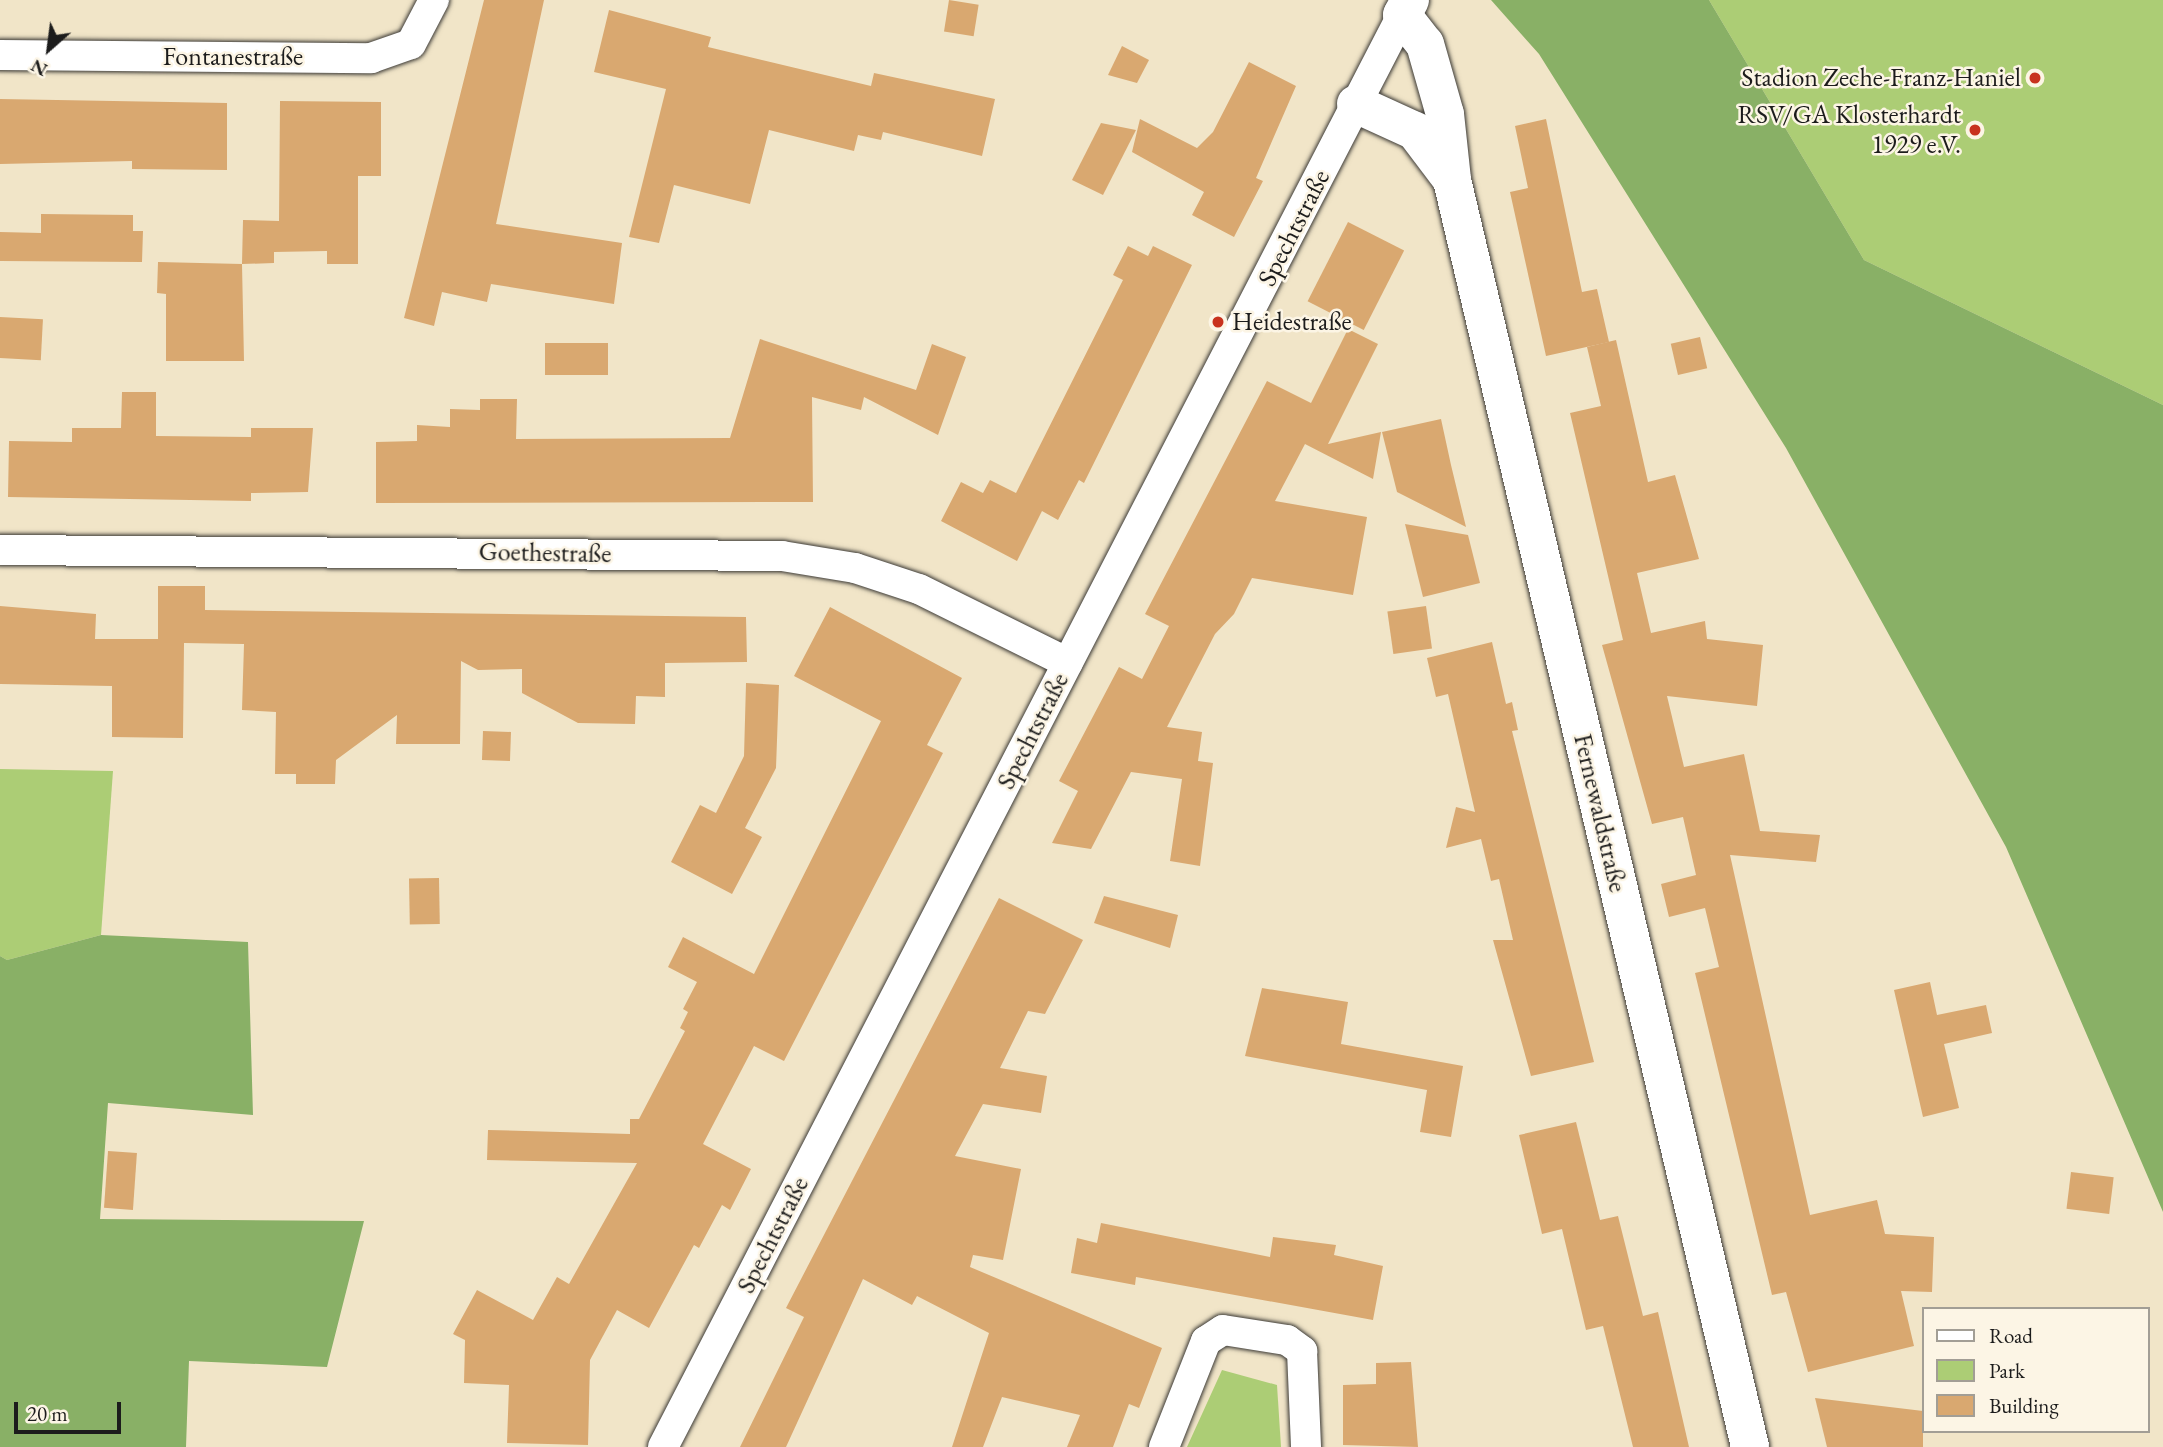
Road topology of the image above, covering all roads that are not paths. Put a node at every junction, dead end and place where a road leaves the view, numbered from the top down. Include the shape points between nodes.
1 (434, 0) edge
2 (1406, 8) edge
3 (0, 55) edge
4 (1356, 104) junction
5 (1452, 180) junction
6 (0, 550) edge
7 (1068, 663) junction
8 (663, 1447) edge
9 (1164, 1447) edge
10 (1306, 1447) edge
11 (1750, 1447) edge

1 - 3 street, Fontanestraße via 411,44 371,58
2 - 4 street, Spechtstraße
2 - 5 street, Fernewaldstraße via 1435,75 1453,151
4 - 5 street, Fernewaldstraße via 1415,131
4 - 7 street, Spechtstraße
5 - 11 street, Fernewaldstraße
6 - 7 street, Goethestraße via 782,556 855,568 919,589
7 - 8 street, Spechtstraße
9 - 10 street via 1206,1341 1223,1330 1287,1340 1302,1351

